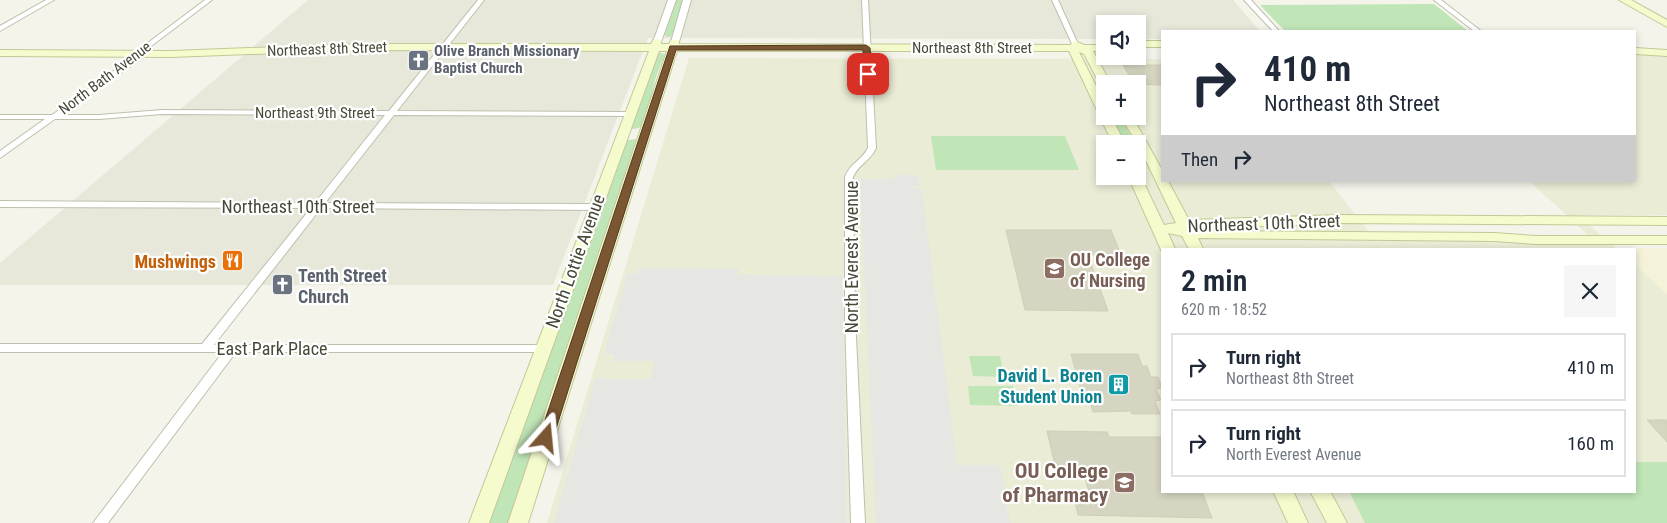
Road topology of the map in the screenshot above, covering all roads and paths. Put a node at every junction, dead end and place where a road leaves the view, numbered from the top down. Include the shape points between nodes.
1 (51, 0) edge
2 (209, 0) edge
3 (481, 0) edge
4 (672, 0) edge
5 (686, 0) edge
6 (865, 0) edge
7 (1054, 0) edge
8 (1247, 0) edge
9 (1437, 0) edge
10 (1624, 0) edge
11 (1638, 0) edge
12 (1667, 16) edge
13 (1667, 24) edge
14 (0, 29) edge
15 (1275, 30) edge
16 (1477, 30) edge
17 (1146, 44) edge
18 (1161, 44) edge
19 (444, 45) junction
20 (656, 45) junction
21 (674, 45) junction
22 (866, 45) junction
23 (1096, 45) edge
24 (1636, 45) edge
25 (1667, 45) edge
26 (1077, 46) junction
27 (1096, 47) edge
28 (0, 48) edge
29 (1146, 48) edge
30 (1161, 48) edge
31 (142, 52) junction
32 (1636, 52) edge
33 (0, 53) edge
34 (1667, 53) edge
35 (1101, 75) edge
36 (1096, 97) edge
37 (391, 114) junction
38 (630, 114) junction
39 (54, 116) junction
40 (0, 117) edge
41 (1132, 125) edge
42 (0, 155) edge
43 (1161, 181) edge
44 (1162, 182) edge
45 (1138, 185) edge
46 (0, 204) edge
47 (318, 206) junction
48 (595, 207) junction
49 (1667, 221) edge
50 (1185, 229) junction
51 (1159, 230) junction
52 (1667, 240) edge
53 (1168, 248) edge
54 (1195, 248) edge
55 (0, 348) edge
56 (205, 348) junction
57 (232, 349) junction
58 (543, 349) junction
59 (1284, 493) edge
60 (1321, 493) edge
61 (100, 523) edge
62 (479, 523) edge
63 (518, 523) edge
64 (858, 523) edge
65 (1298, 523) edge
66 (1336, 523) edge

1 - 14 street
2 - 31 street, North Bath Avenue
3 - 19 street
4 - 20 street, North Lottie Avenue
5 - 21 street, North Lottie Avenue
6 - 22 street, North Everest Avenue
7 - 26 street
8 - 15 street
9 - 16 street
10 - 13 main road
11 - 12 main road
17 - 18 main road
19 - 20 main road, Northeast 8th Street
19 - 31 main road, Northeast 8th Street
19 - 37 street
20 - 21 main road, Northeast 8th Street
20 - 38 main road, North Lottie Avenue
21 - 22 main road, Northeast 8th Street
21 - 63 main road, North Lottie Avenue
22 - 26 main road, Northeast 8th Street
22 - 64 street, North Everest Avenue via 872,148 868,156 852,169 849,177 850,317
23 - 26 main road, Northeast 8th Street
24 - 25 main road
26 - 27 main road, Northeast 8th Street
26 - 35 main road via 1088,52
26 - 36 main road via 1074,52
28 - 31 main road, Northeast 8th Street
29 - 30 main road
31 - 33 main road, Northeast 8th Street
31 - 39 street, North Bath Avenue
32 - 34 main road
37 - 38 street, Northeast 9th Street
37 - 39 street, Northeast 9th Street via 162,112 99,118
37 - 47 street
38 - 48 main road, North Lottie Avenue
39 - 40 street, Northeast 9th Street
39 - 42 street, North Bath Avenue
41 - 43 main road
44 - 50 main road
45 - 51 main road
46 - 47 street, Northeast 10th Street
47 - 48 street, Northeast 10th Street
47 - 56 street
48 - 58 main road, North Lottie Avenue
49 - 50 main road, Northeast 10th Street via 1341,219 1198,223
50 - 51 main road, Northeast 10th Street
50 - 52 main road, Northeast 10th Street via 1214,235
50 - 54 main road
51 - 53 main road
55 - 56 street, East Park Place
56 - 57 street, East Park Place
57 - 58 street, East Park Place
57 - 61 street
58 - 62 main road, North Lottie Avenue
59 - 65 main road
60 - 66 main road

